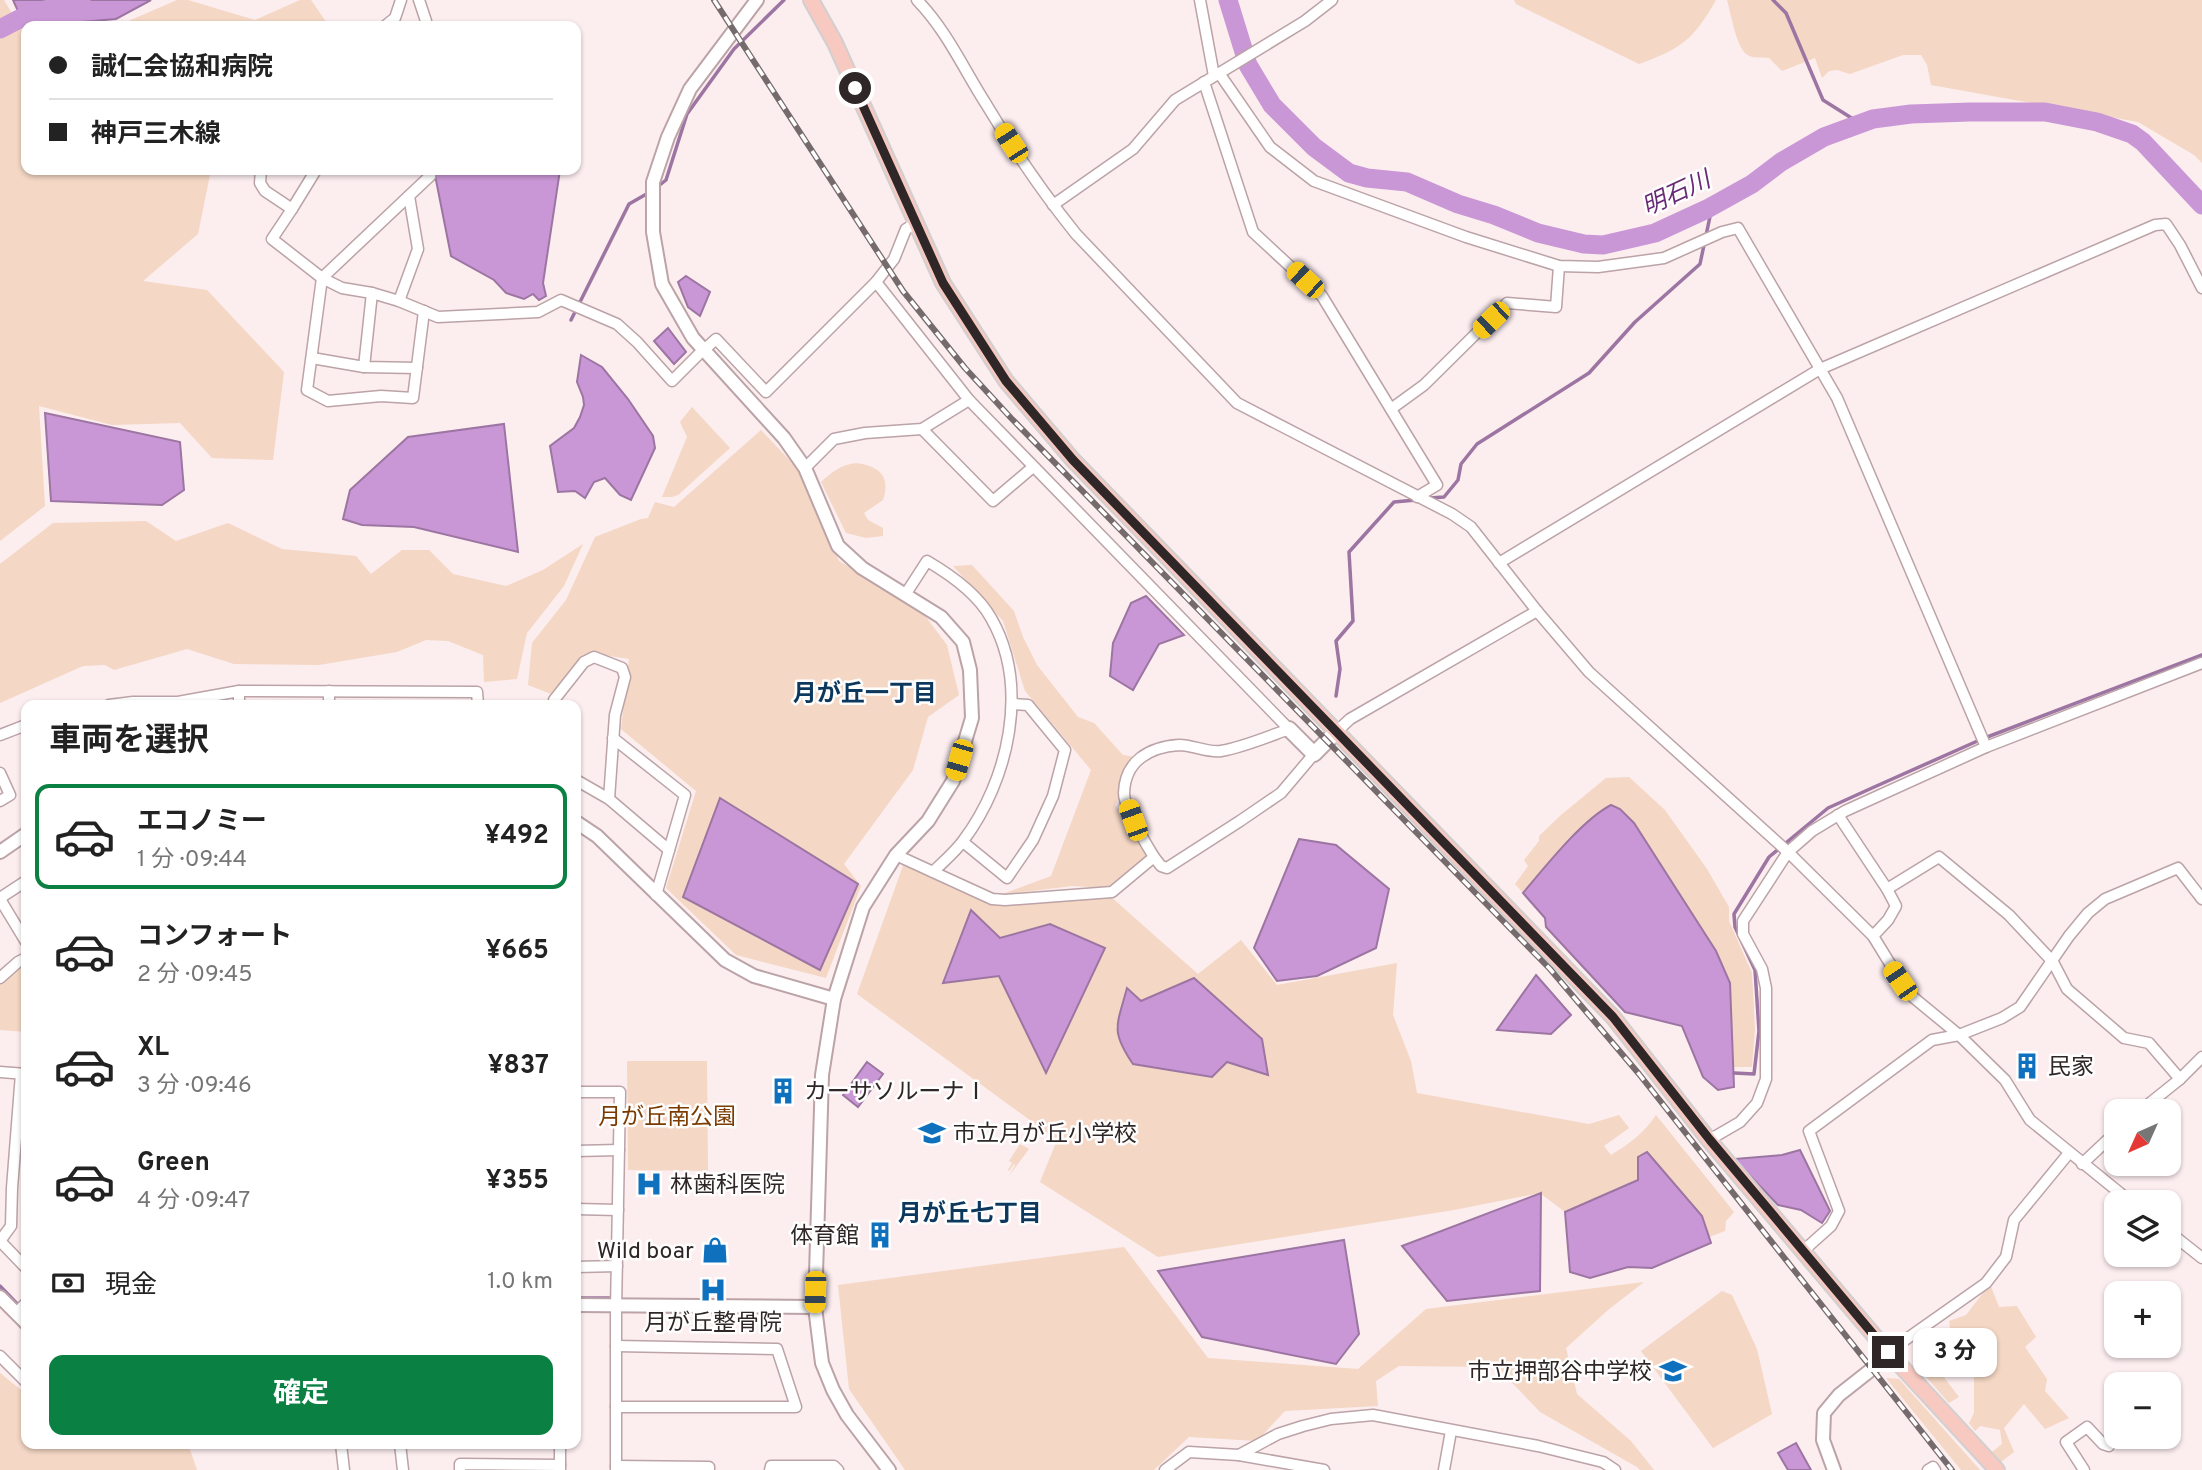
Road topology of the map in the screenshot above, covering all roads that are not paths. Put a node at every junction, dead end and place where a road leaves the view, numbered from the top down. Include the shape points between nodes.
1 (401, 0) edge
2 (419, 0) edge
3 (757, 0) edge
4 (811, 0) edge
5 (918, 0) edge
6 (1200, 0) edge
7 (1332, 0) edge
8 (392, 21) edge
9 (426, 21) edge
10 (1217, 74) junction
11 (1204, 82) junction
12 (261, 175) edge
13 (313, 175) edge
14 (429, 175) edge
15 (409, 196) junction
16 (1053, 205) junction
17 (292, 209) junction
18 (916, 223) junction
19 (1559, 265) junction
20 (322, 278) junction
21 (877, 282) junction
22 (2202, 288) edge
23 (372, 293) junction
24 (399, 301) junction
25 (424, 311) junction
26 (703, 351) junction
27 (312, 358) junction
28 (364, 367) junction
29 (417, 368) junction
30 (1820, 369) junction
31 (969, 400) junction
32 (1391, 409) junction
33 (922, 429) junction
34 (1033, 467) junction
35 (804, 468) junction
36 (1417, 497) junction
37 (1499, 563) junction
38 (905, 595) junction
39 (1537, 611) junction
40 (2202, 663) edge
41 (239, 691) junction
42 (330, 691) junction
43 (197, 700) edge
44 (239, 700) edge
45 (330, 700) edge
46 (478, 700) edge
47 (554, 700) edge
48 (1012, 704) junction
49 (21, 726) edge
50 (1289, 729) junction
51 (1, 731) edge
52 (1335, 733) junction
53 (613, 738) junction
54 (1986, 747) junction
55 (1314, 754) junction
56 (0, 773) edge
57 (581, 783) edge
58 (609, 799) junction
59 (0, 801) edge
60 (1838, 815) junction
61 (581, 825) edge
62 (21, 837) edge
63 (963, 842) junction
64 (669, 850) junction
65 (0, 852) edge
66 (1788, 852) junction
67 (896, 855) junction
68 (1154, 857) junction
69 (933, 872) junction
70 (21, 884) edge
71 (1887, 889) junction
72 (656, 895) junction
73 (0, 899) edge
74 (2202, 899) edge
75 (21, 934) edge
76 (1873, 936) junction
77 (21, 960) edge
78 (2053, 962) junction
79 (0, 978) edge
80 (834, 999) junction
81 (1959, 1035) junction
82 (2202, 1057) edge
83 (0, 1072) edge
84 (21, 1074) edge
85 (2180, 1079) junction
86 (581, 1092) edge
87 (2155, 1099) edge
88 (21, 1109) edge
89 (1710, 1140) junction
90 (2104, 1143) edge
91 (619, 1150) junction
92 (581, 1151) edge
93 (2068, 1153) junction
94 (2082, 1164) junction
95 (2116, 1190) edge
96 (581, 1209) edge
97 (618, 1210) junction
98 (0, 1241) edge
99 (2181, 1241) edge
100 (1803, 1251) junction
101 (2202, 1258) edge
102 (21, 1263) edge
103 (581, 1266) edge
104 (617, 1266) junction
105 (0, 1297) edge
106 (616, 1305) junction
107 (581, 1306) edge
108 (815, 1307) junction
109 (21, 1308) edge
110 (16, 1313) junction
111 (21, 1318) edge
112 (616, 1346) junction
113 (1888, 1352) junction
114 (0, 1356) edge
115 (21, 1377) edge
116 (616, 1407) junction
117 (1451, 1431) junction
118 (2104, 1444) edge
119 (342, 1449) edge
120 (401, 1449) edge
121 (560, 1449) edge
122 (1239, 1455) junction
123 (1296, 1467) edge
124 (560, 1468) edge
125 (616, 1468) edge
126 (344, 1470) edge
127 (403, 1470) edge
128 (460, 1470) edge
129 (709, 1470) edge
130 (770, 1470) edge
131 (838, 1470) edge
132 (888, 1470) edge
133 (1165, 1470) edge
134 (1324, 1470) edge
135 (1444, 1470) edge
136 (1615, 1470) edge
137 (1834, 1470) edge
138 (1928, 1470) edge
139 (1935, 1470) edge
140 (1997, 1470) edge
141 (2084, 1470) edge

1 - 8 street
2 - 9 street
3 - 26 street via 690,89 653,182 653,232 663,284
4 - 18 main road
5 - 16 street via 950,40 985,103
6 - 10 street
7 - 10 street
10 - 11 street
10 - 19 street via 1270,147 1314,181 1466,237
11 - 16 street via 1175,100 1133,149
11 - 32 street via 1253,232 1322,296
12 - 17 street via 265,191
13 - 17 street
14 - 15 street
15 - 20 street
15 - 24 street via 418,249
16 - 36 street via 1237,403
17 - 20 street via 272,239
18 - 21 street via 906,229 894,259
18 - 52 main road via 943,283 1006,381 1082,470
19 - 30 street via 1598,267 1664,258 1738,228
19 - 32 street via 1556,307 1507,303 1424,385
20 - 23 street via 342,288
20 - 27 street
21 - 26 street via 766,392 716,339
21 - 31 street
22 - 30 street via 2166,224 2155,225
23 - 24 street
23 - 28 street
24 - 25 street
25 - 26 street via 438,317 538,312 561,300 617,324 671,381
25 - 29 street
26 - 35 street via 784,438
27 - 28 street
27 - 29 street via 307,390 328,401 413,398
28 - 29 street
30 - 37 street
30 - 54 street via 1837,398
31 - 33 street
31 - 34 street
32 - 36 street via 1437,485
33 - 34 street via 993,501
33 - 35 street via 834,439
34 - 50 street
35 - 38 street via 838,546 862,568
36 - 37 street via 1471,527
37 - 39 street
38 - 48 street via 927,562 967,588 991,617 1009,659
38 - 67 street via 941,617 963,642 971,670 972,718 953,781 928,821
39 - 52 street via 1350,719
39 - 66 street via 1589,672
40 - 54 street
41 - 42 street
41 - 43 street
41 - 44 street
42 - 45 street
42 - 46 street via 477,692
47 - 53 street via 584,662 594,657 622,668 625,677
48 - 63 street via 996,780
48 - 63 street via 1028,705 1065,750 1053,796 1033,840 1007,878
49 - 51 street
50 - 55 main road
50 - 68 street via 1219,751 1182,745 1157,747 1140,758 1130,768 1124,795
52 - 55 main road
52 - 89 main road via 1613,1017
53 - 58 street
53 - 64 street via 685,795
54 - 60 street
55 - 68 street via 1280,793 1167,868
56 - 59 street via 10,795
57 - 58 street
58 - 64 street
60 - 66 street
60 - 71 street
61 - 72 street
62 - 65 street
63 - 69 street
64 - 72 street
66 - 76 street
66 - 89 street via 1743,921 1743,933 1766,988 1766,1079 1756,1103 1740,1122
67 - 69 street
67 - 80 street via 863,907
68 - 69 street via 1112,892 1005,901
70 - 73 street
71 - 76 street via 1896,906
71 - 78 street via 1939,857 2009,915
72 - 80 street via 724,960 754,976
73 - 75 street
74 - 78 street via 2178,868 2105,899 2069,936
76 - 81 street via 1908,993
77 - 79 street
78 - 81 street via 2020,1007
78 - 85 street via 2067,989 2124,1038 2149,1043
80 - 108 street via 822,1075
81 - 93 street via 2005,1080 2030,1120
81 - 100 street via 1932,1040 1809,1131 1839,1211 1831,1226
82 - 85 street
83 - 84 street
85 - 87 street
86 - 91 street via 620,1092
88 - 98 street via 11,1226
89 - 100 main road
90 - 94 street
91 - 92 street
91 - 97 street
93 - 94 street
93 - 113 street via 2014,1220 2006,1257 1986,1283
94 - 95 street
96 - 97 street
97 - 104 street
98 - 102 street
99 - 101 street
100 - 113 main road
103 - 104 street
104 - 106 street
105 - 110 street
106 - 107 street
106 - 108 street
106 - 112 street
108 - 132 street via 822,1363 833,1390
109 - 110 street
110 - 111 street
112 - 116 street
112 - 116 street via 777,1349 796,1407
113 - 137 street via 1824,1413 1823,1440
113 - 140 main road
114 - 115 street
116 - 125 street
117 - 122 street via 1373,1415 1331,1419 1278,1434
117 - 135 street
117 - 136 street via 1538,1446 1603,1462
118 - 141 street via 2087,1427 2066,1442
119 - 126 street
120 - 127 street
121 - 124 street
122 - 123 street
122 - 133 street via 1189,1452
123 - 134 street
124 - 128 street via 460,1464
125 - 129 street via 709,1466
130 - 131 street via 771,1466 834,1466
138 - 139 street

